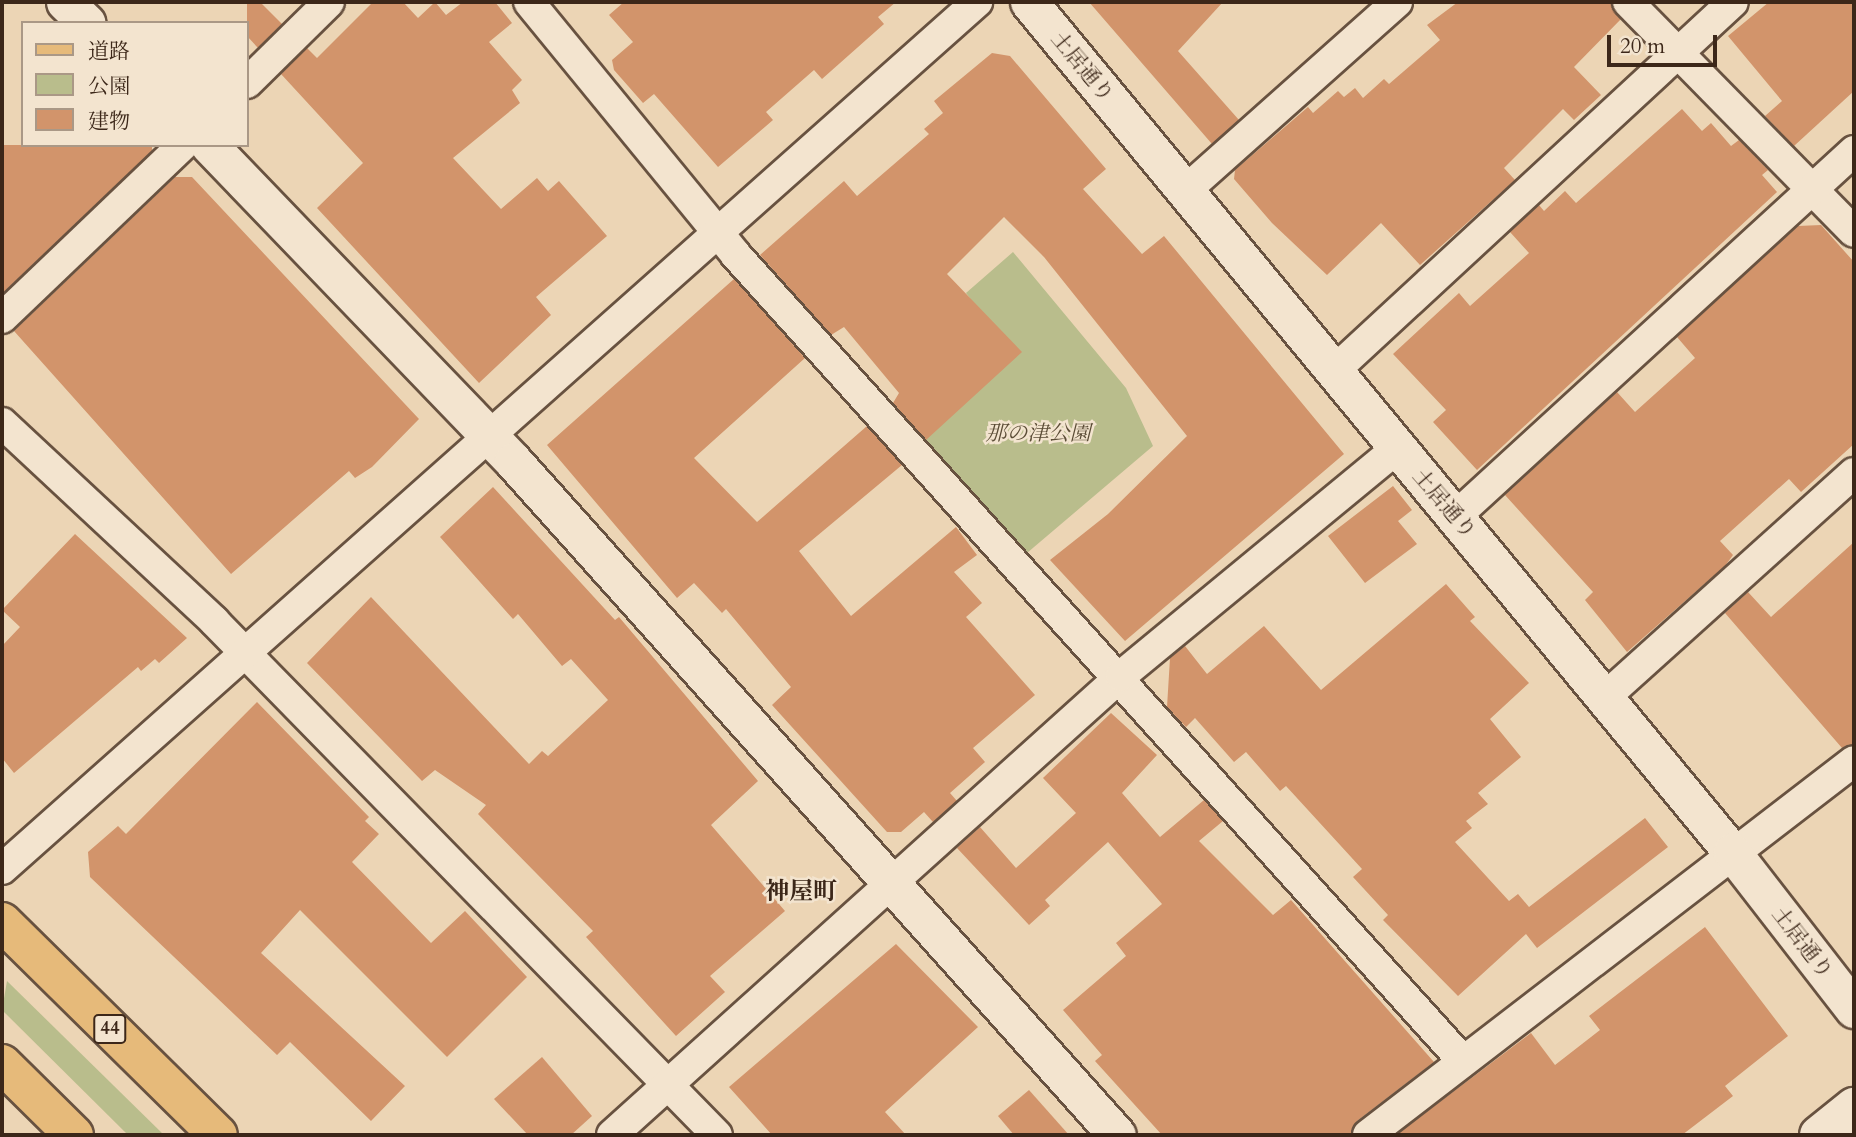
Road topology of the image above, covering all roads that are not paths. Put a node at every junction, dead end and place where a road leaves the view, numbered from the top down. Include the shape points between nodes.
1 (65, 2) edge
2 (329, 2) edge
3 (529, 2) edge
4 (977, 2) edge
5 (1029, 2) edge
6 (1397, 2) edge
7 (1628, 2) edge
8 (1733, 2) edge
9 (84, 21) edge
10 (1677, 52) junction
11 (248, 82) edge
12 (181, 147) edge
13 (211, 147) edge
14 (1854, 151) edge
15 (1812, 189) junction
16 (1185, 191) junction
17 (715, 228) junction
18 (1854, 232) edge
19 (2, 318) edge
20 (1334, 371) junction
21 (2, 423) edge
22 (485, 434) junction
23 (1395, 450) junction
24 (1854, 473) edge
25 (1457, 516) junction
26 (243, 652) junction
27 (1121, 676) junction
28 (1604, 698) junction
29 (1854, 761) edge
30 (1732, 852) junction
31 (2, 869) edge
32 (890, 881) junction
33 (2, 922) edge
34 (1854, 1009) edge
35 (1463, 1062) junction
36 (2, 1064) edge
37 (667, 1085) junction
38 (1854, 1107) edge
39 (75, 1135) edge
40 (218, 1135) edge
41 (612, 1135) edge
42 (717, 1135) edge
43 (1118, 1135) edge
44 (1368, 1135) edge
45 (1819, 1135) edge

1 - 9 street
2 - 11 street
3 - 17 street
4 - 17 street
5 - 16 street, 土居通り
6 - 16 street
7 - 10 street
8 - 10 street
10 - 15 street
10 - 20 street
12 - 19 street
13 - 22 street
14 - 15 street
15 - 18 street
15 - 25 street
16 - 20 street, 土居通り
17 - 22 street
17 - 27 street
20 - 23 street, 土居通り
21 - 26 street
22 - 26 street
22 - 32 street
23 - 25 street, 土居通り
23 - 27 street
24 - 28 street
25 - 28 street, 土居通り
26 - 31 street
26 - 37 street
27 - 32 street
27 - 35 street
28 - 30 street, 土居通り
29 - 30 street
30 - 34 street, 土居通り
30 - 35 street
32 - 37 street
32 - 43 street
33 - 40 main road, 44
35 - 44 street
36 - 39 main road
37 - 41 street
37 - 42 street
38 - 45 main road

